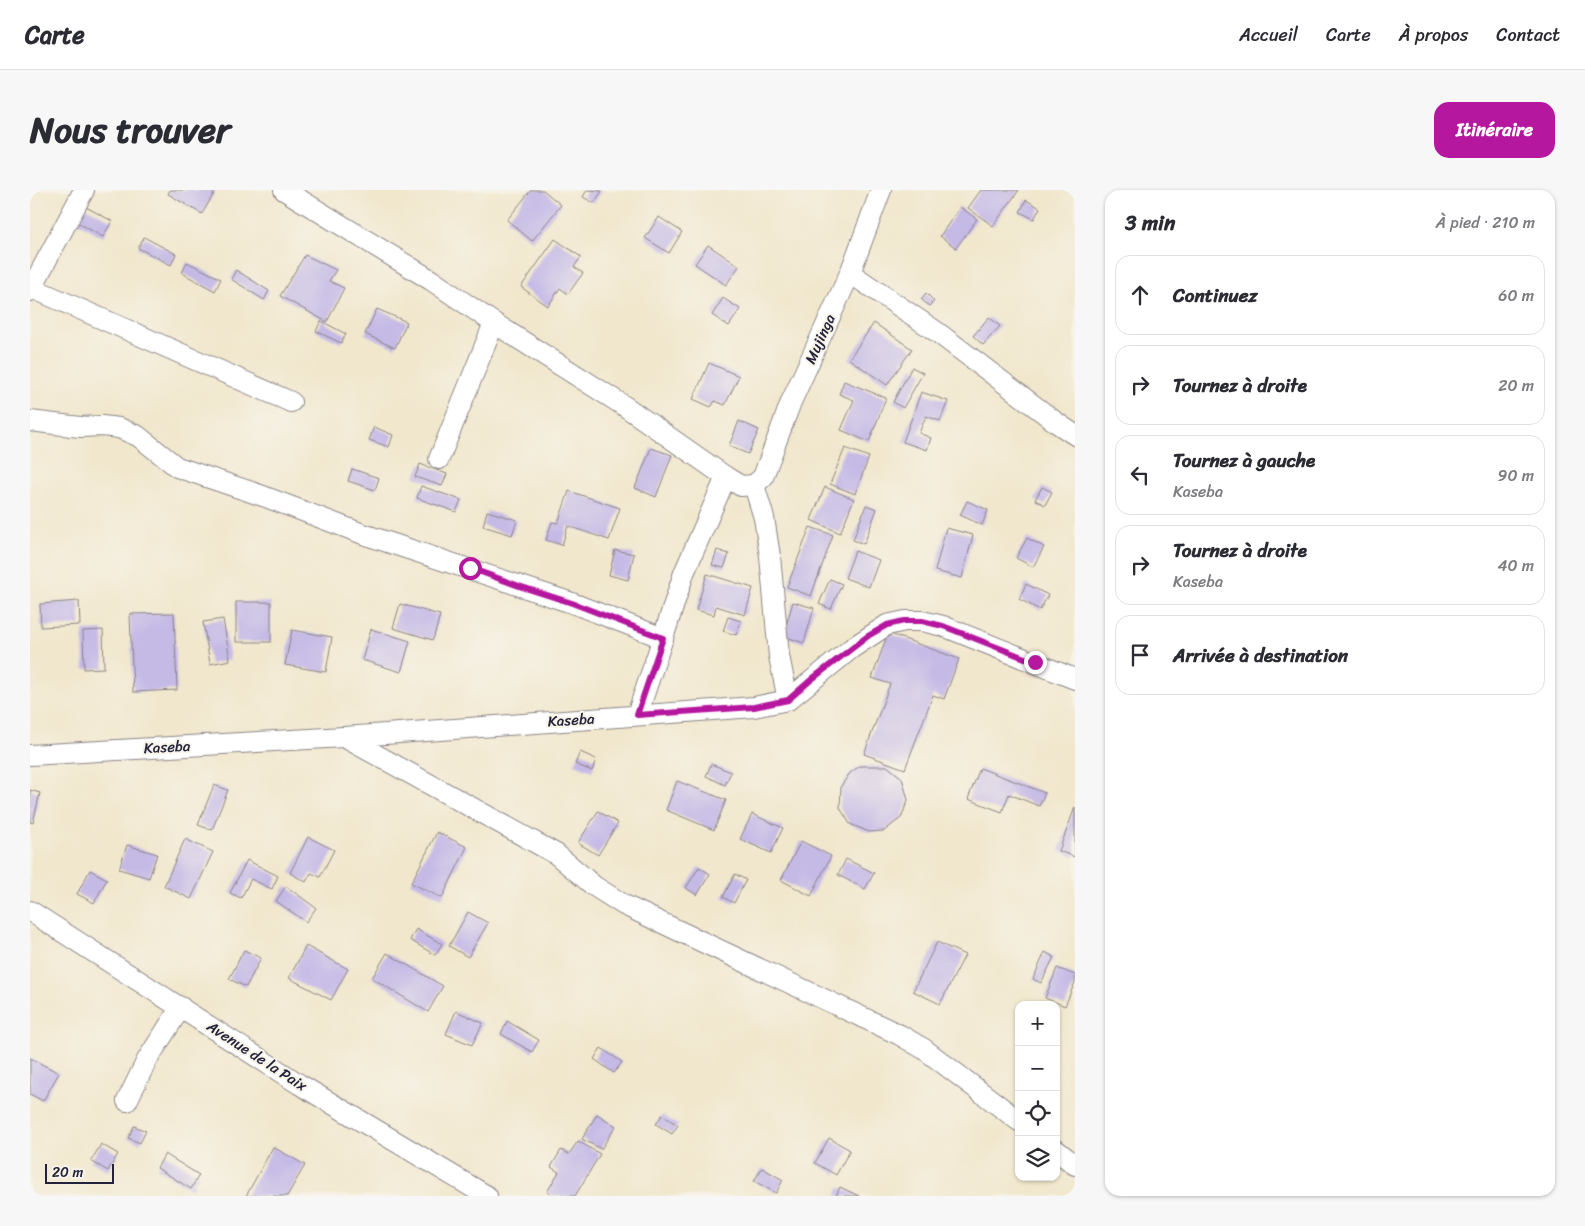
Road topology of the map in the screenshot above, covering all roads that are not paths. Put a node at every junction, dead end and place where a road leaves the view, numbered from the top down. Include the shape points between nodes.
1 (284, 190) edge
2 (881, 190) edge
3 (76, 193) edge
4 (850, 273) junction
5 (31, 290) edge
6 (494, 323) junction
7 (291, 402) dead end
8 (30, 421) edge
9 (1075, 435) edge
10 (439, 459) dead end
11 (726, 477) junction
12 (754, 485) junction
13 (663, 638) junction
14 (1075, 679) edge
15 (788, 700) junction
16 (637, 715) junction
17 (344, 736) junction
18 (30, 755) edge
19 (30, 911) edge
20 (181, 1007) junction
21 (126, 1101) dead end
22 (1015, 1118) edge
23 (1060, 1153) edge
24 (1075, 1165) edge
25 (487, 1196) edge

1 - 6 street via 431,280
2 - 4 street, Mujinga
3 - 5 street
4 - 9 street via 937,332
4 - 12 street, Mujinga via 791,402 763,476
5 - 7 street
6 - 10 street
6 - 11 street via 626,407
8 - 13 street via 119,428 138,436 177,467 363,534 572,603
11 - 12 street via 741,486
11 - 13 street via 684,574
12 - 15 street via 764,518 779,656
13 - 16 street
14 - 15 street, Kaseba via 943,626 904,621 887,625 868,636
15 - 16 street, Kaseba via 754,707
16 - 17 street, Kaseba
17 - 18 street, Kaseba
17 - 22 street via 556,854 594,886 624,905 924,1049
19 - 20 street, Avenue de la Paix
20 - 21 street via 147,1060
20 - 25 street, Avenue de la Paix via 299,1084
23 - 24 street

